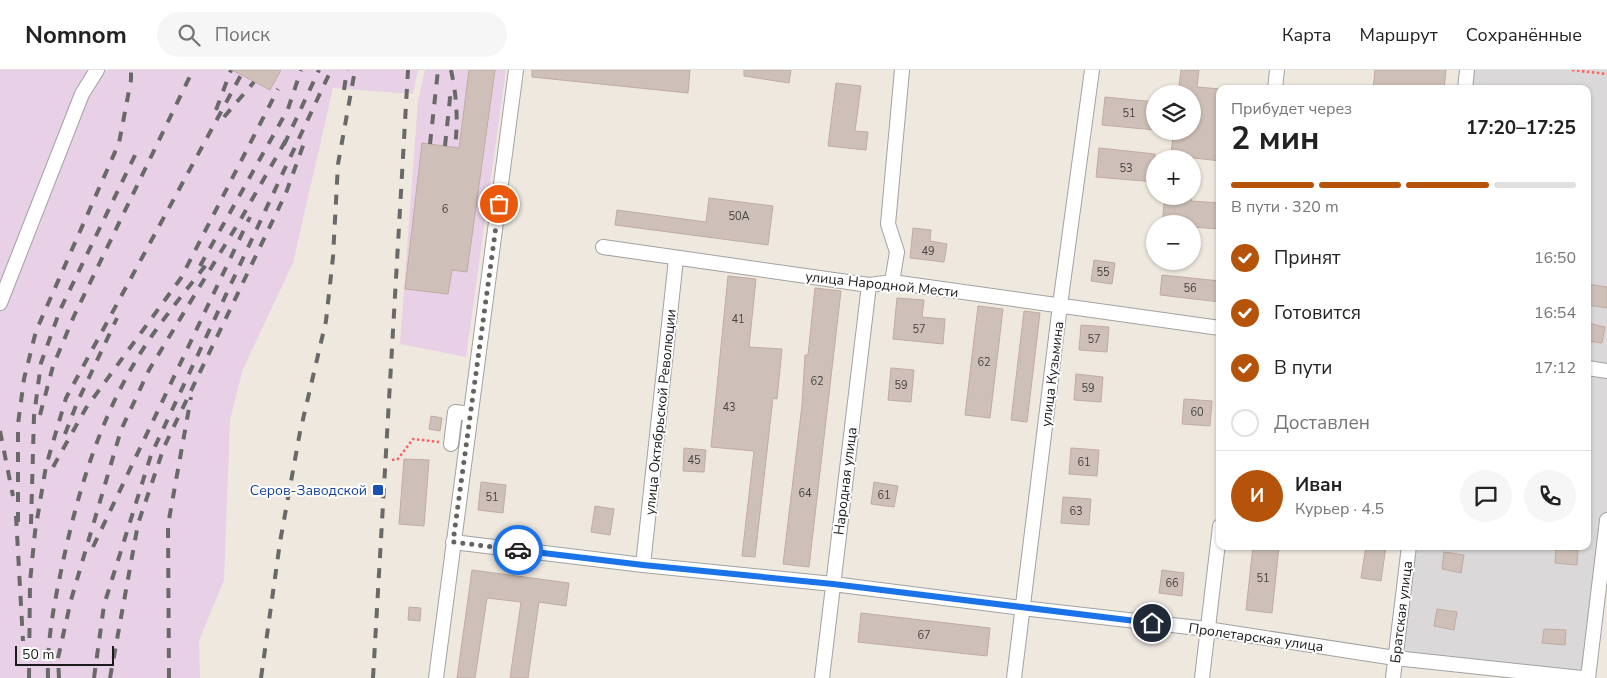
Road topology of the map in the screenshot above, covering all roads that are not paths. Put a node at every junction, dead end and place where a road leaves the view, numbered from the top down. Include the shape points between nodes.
1 (97, 70) edge
2 (516, 70) edge
3 (902, 70) edge
4 (1092, 70) edge
5 (1277, 70) edge
6 (1467, 70) edge
7 (1275, 85) edge
8 (1465, 85) edge
9 (603, 247) dead end
10 (676, 259) junction
11 (892, 282) junction
12 (869, 285) junction
13 (0, 303) edge
14 (1060, 305) junction
15 (1216, 327) edge
16 (1591, 368) edge
17 (1607, 371) edge
18 (471, 414) junction
19 (451, 444) road end
20 (1607, 520) edge
21 (453, 542) junction
22 (1217, 550) edge
23 (1408, 550) edge
24 (643, 565) junction
25 (833, 584) junction
26 (1022, 608) junction
27 (1207, 629) junction
28 (1395, 658) junction
29 (436, 678) edge
30 (822, 678) edge
31 (1014, 678) edge
32 (1202, 678) edge
33 (1393, 678) edge
34 (1582, 678) edge
35 (1588, 678) edge

1 - 13 street via 82,94
2 - 18 street
3 - 11 street via 888,224 897,252
4 - 14 street, улица Кузьмина
5 - 7 street
6 - 8 street
9 - 10 street, улица Народной Мести
10 - 12 street, улица Народной Мести
10 - 24 street, улица Октябрьской Революции
11 - 12 street, улица Народной Мести
11 - 14 street, улица Народной Мести
12 - 25 street, Народная улица
14 - 15 street, улица Народной Мести
14 - 26 street, улица Кузьмина
16 - 17 street
18 - 19 street via 455,412
18 - 21 street
20 - 35 street
21 - 24 street, Пролетарская улица
21 - 29 street
22 - 27 street
23 - 28 street, Братская улица
24 - 25 street, Пролетарская улица
25 - 26 street, Пролетарская улица
25 - 30 street, Народная улица
26 - 27 street, Пролетарская улица
26 - 31 street, улица Кузьмина
27 - 28 street, Пролетарская улица
27 - 32 street
28 - 33 street, Братская улица
28 - 34 street, Пролетарская улица

